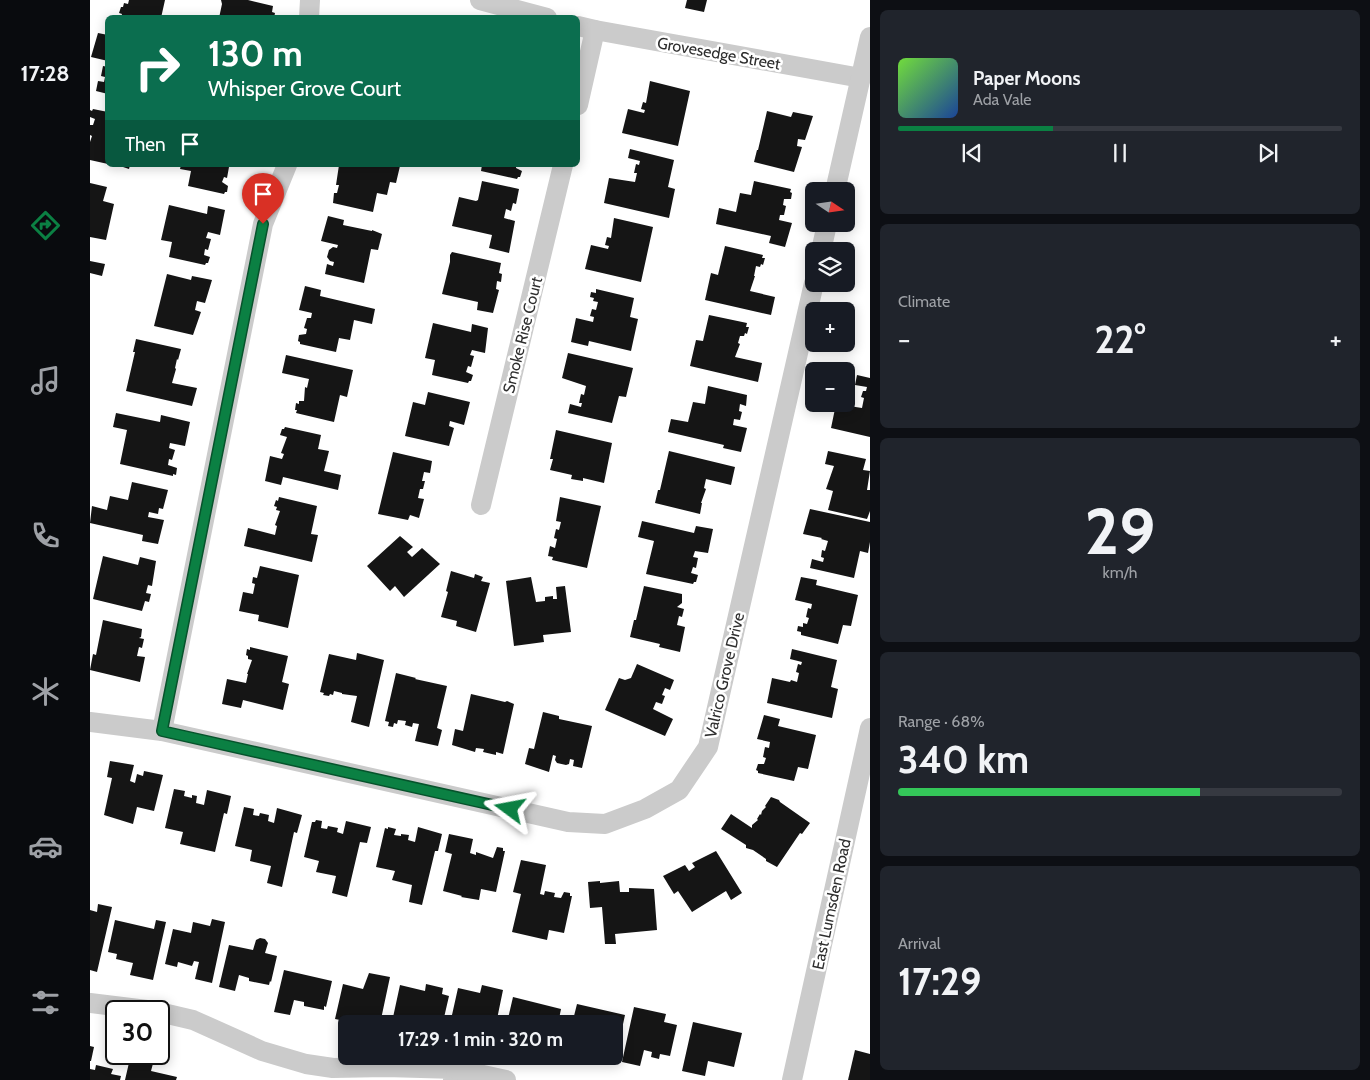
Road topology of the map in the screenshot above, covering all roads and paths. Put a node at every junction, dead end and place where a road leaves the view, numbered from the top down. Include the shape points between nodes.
1 (310, 0) edge
2 (480, 0) edge
3 (308, 15) edge
4 (536, 15) edge
5 (586, 28) edge
6 (870, 37) edge
7 (860, 78) junction
8 (580, 86) edge
9 (286, 167) edge
10 (563, 167) edge
11 (837, 182) edge
12 (812, 292) edge
13 (481, 505) dead end
14 (90, 722) edge
15 (870, 728) edge
16 (162, 731) junction
17 (90, 1003) edge
18 (105, 1005) edge
19 (170, 1015) edge
20 (455, 1075) edge
21 (506, 1080) edge
22 (792, 1080) edge

1 - 3 street
2 - 4 street
5 - 7 street, Grovesedge Street
5 - 8 street
6 - 7 street
7 - 11 street
9 - 16 street via 263,224
10 - 13 street, Smoke Rise Court
12 - 16 street, Valrico Grove Drive via 708,747 679,790 645,809 605,824 568,822
14 - 16 street, Valrico Grove Drive
15 - 22 street, East Lumsden Road
17 - 18 street
19 - 20 street via 193,1020 262,1051 306,1064 333,1068 386,1067
20 - 21 street

